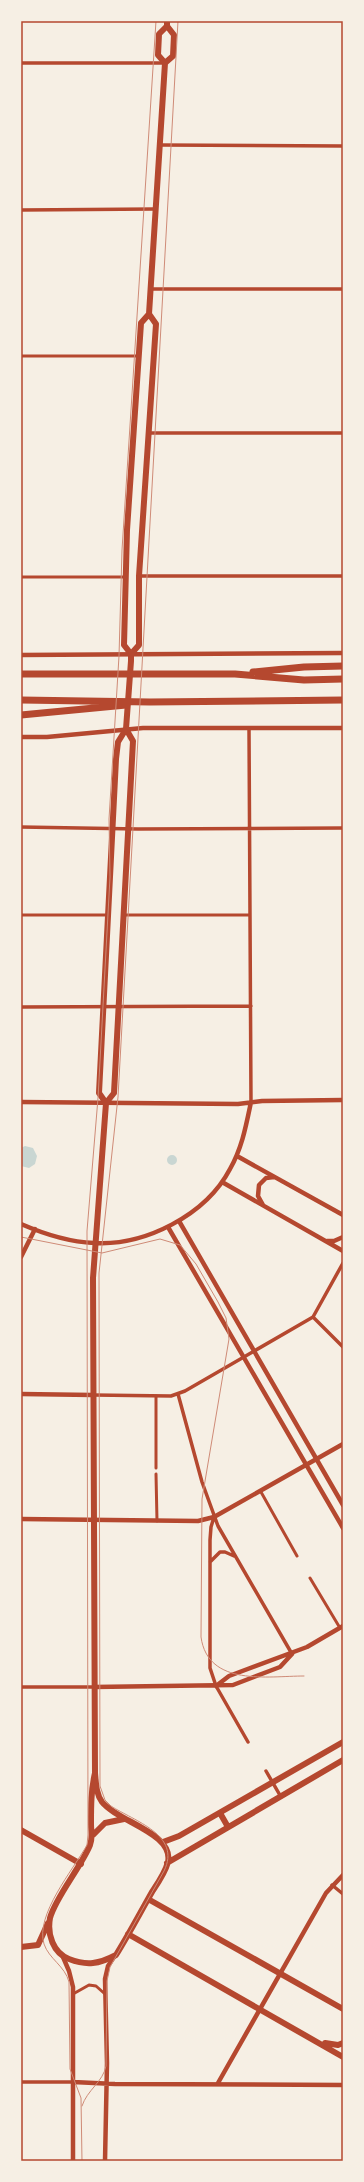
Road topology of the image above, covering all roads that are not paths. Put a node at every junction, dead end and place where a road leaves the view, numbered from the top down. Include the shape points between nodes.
1 (167, 24) edge
2 (21, 63) edge
3 (165, 63) junction
4 (160, 144) junction
5 (343, 146) edge
6 (156, 209) junction
7 (21, 210) edge
8 (150, 289) junction
9 (343, 289) edge
10 (149, 314) junction
11 (21, 356) edge
12 (139, 356) junction
13 (149, 432) junction
14 (343, 433) edge
15 (139, 576) junction
16 (343, 576) edge
17 (21, 577) edge
18 (126, 577) junction
19 (343, 653) edge
20 (21, 655) edge
21 (131, 658) junction
22 (343, 666) edge
23 (21, 674) edge
24 (235, 674) junction
25 (343, 679) edge
26 (21, 700) edge
27 (343, 700) edge
28 (150, 702) junction
29 (21, 715) edge
30 (249, 728) junction
31 (343, 728) edge
32 (126, 730) junction
33 (21, 737) edge
34 (21, 827) edge
35 (113, 828) junction
36 (343, 828) edge
37 (128, 829) junction
38 (250, 829) junction
39 (21, 915) edge
40 (108, 915) junction
41 (124, 915) junction
42 (249, 915) junction
43 (250, 1006) junction
44 (21, 1007) edge
45 (103, 1007) junction
46 (118, 1007) junction
47 (343, 1100) edge
48 (21, 1102) edge
49 (106, 1102) junction
50 (251, 1102) junction
51 (237, 1156) junction
52 (280, 1179) junction
53 (222, 1182) junction
54 (264, 1206) junction
55 (342, 1215) edge
56 (179, 1221) junction
57 (21, 1224) edge
58 (168, 1227) junction
59 (35, 1229) junction
60 (343, 1237) edge
61 (323, 1240) junction
62 (94, 1243) junction
63 (343, 1251) edge
64 (21, 1257) edge
65 (343, 1263) edge
66 (313, 1316) junction
67 (343, 1347) edge
68 (255, 1351) junction
69 (244, 1357) junction
70 (21, 1394) edge
71 (178, 1394) junction
72 (93, 1395) junction
73 (156, 1396) junction
74 (343, 1444) edge
75 (316, 1459) junction
76 (307, 1465) junction
77 (156, 1468) dead end
78 (156, 1474) dead end
79 (260, 1492) junction
80 (343, 1505) edge
81 (214, 1517) junction
82 (21, 1519) edge
83 (94, 1519) junction
84 (157, 1521) junction
85 (343, 1528) edge
86 (236, 1556) junction
87 (297, 1556) dead end
88 (210, 1563) junction
89 (310, 1578) dead end
90 (340, 1628) edge
91 (292, 1654) junction
92 (216, 1686) junction
93 (21, 1687) edge
94 (94, 1687) junction
95 (248, 1742) dead end
96 (343, 1742) edge
97 (343, 1760) edge
98 (266, 1771) dead end
99 (95, 1773) junction
100 (272, 1783) junction
101 (281, 1797) junction
102 (220, 1813) junction
103 (124, 1819) junction
104 (228, 1827) junction
105 (21, 1830) edge
106 (93, 1835) junction
107 (163, 1842) junction
108 (168, 1863) junction
109 (81, 1864) junction
110 (343, 1875) edge
111 (332, 1885) junction
112 (343, 1894) edge
113 (148, 1899) junction
114 (50, 1918) junction
115 (128, 1934) junction
116 (21, 1947) edge
117 (116, 1955) junction
118 (63, 1957) junction
119 (281, 1974) junction
120 (73, 1994) junction
121 (106, 1996) junction
122 (261, 2009) junction
123 (343, 2009) edge
124 (315, 2041) junction
125 (343, 2043) edge
126 (343, 2057) edge
127 (21, 2082) edge
128 (73, 2082) junction
129 (106, 2083) junction
130 (218, 2083) junction
131 (343, 2085) edge
132 (73, 2161) edge
133 (104, 2161) edge

1 - 3 main road via 159,34 158,48 158,55
1 - 3 main road via 174,35 173,56
2 - 3 street
3 - 4 main road
4 - 5 street
4 - 6 main road
6 - 7 street
6 - 8 main road
8 - 9 street
8 - 10 main road
10 - 12 main road via 141,323
10 - 13 main road via 156,324
11 - 12 street
12 - 18 main road
13 - 14 street
13 - 15 main road
15 - 16 street
15 - 21 main road via 139,645
17 - 18 street
18 - 21 main road via 124,645
19 - 21 street
20 - 21 street
21 - 32 main road
22 - 24 highway
23 - 24 highway
24 - 25 highway via 304,680
26 - 28 highway
27 - 28 highway
28 - 29 highway
30 - 31 street
30 - 32 street
30 - 38 street
32 - 33 street
32 - 35 main road via 118,742
32 - 37 main road via 133,741
34 - 35 street
35 - 37 street
35 - 40 main road
36 - 38 street
37 - 38 street
37 - 41 main road
38 - 42 street
39 - 40 street
40 - 45 main road
41 - 42 street
41 - 46 main road
42 - 43 street
43 - 46 street
43 - 50 street
44 - 45 street
45 - 46 street
45 - 49 main road via 99,1093
46 - 49 main road via 114,1093
47 - 50 street
48 - 49 street
49 - 50 street
49 - 62 main road
50 - 51 street
51 - 52 street
51 - 53 street
52 - 54 street via 266,1178 259,1185 258,1196
52 - 55 street
53 - 54 street
53 - 56 street via 198,1208
54 - 61 street
56 - 58 street
56 - 68 street
57 - 59 street
58 - 62 street via 115,1243
58 - 69 street
59 - 62 street via 54,1236
59 - 64 street
60 - 61 street via 334,1241
61 - 63 street
62 - 72 main road
65 - 66 street
66 - 67 street
66 - 68 street
68 - 69 street
68 - 75 street
69 - 71 street
69 - 76 street
70 - 72 street
71 - 73 street
71 - 81 street
72 - 73 street
72 - 83 main road
73 - 77 street
74 - 75 street
75 - 76 street
75 - 80 street
76 - 79 street
76 - 85 street
78 - 84 street
79 - 81 street
79 - 87 street
81 - 84 street via 198,1521
81 - 86 street
81 - 88 street via 211,1527
82 - 83 street
83 - 84 street
83 - 94 main road
86 - 88 street via 220,1552
86 - 91 street
88 - 92 street via 210,1668
89 - 90 street
90 - 91 street
91 - 92 street via 275,1657 229,1676
91 - 92 street via 280,1667 264,1674 233,1685
92 - 94 street
92 - 95 street
93 - 94 street
94 - 99 main road
96 - 100 main road
97 - 101 main road
98 - 100 street
99 - 103 main road via 102,1802
99 - 106 main road via 91,1788
100 - 101 street
100 - 102 main road
101 - 104 main road
102 - 104 main road
102 - 107 main road
103 - 106 main road via 105,1823
103 - 107 main road
104 - 108 main road
105 - 109 main road
106 - 109 main road
107 - 108 main road via 168,1853
108 - 113 main road
109 - 114 main road
110 - 111 street
111 - 112 street
111 - 119 street
113 - 115 main road
113 - 119 main road
114 - 116 main road via 41,1943
114 - 118 main road via 51,1939
115 - 117 main road
115 - 122 main road
117 - 118 main road via 90,1964
117 - 121 street via 106,1971
118 - 120 street via 70,1973
119 - 122 street
119 - 123 main road
120 - 121 street via 89,1984 96,1986
120 - 128 street
121 - 129 street
122 - 124 main road
122 - 130 street
124 - 125 main road via 331,2045
124 - 126 main road
127 - 128 street
128 - 129 street
128 - 132 street
129 - 130 street
129 - 133 street
130 - 131 street

